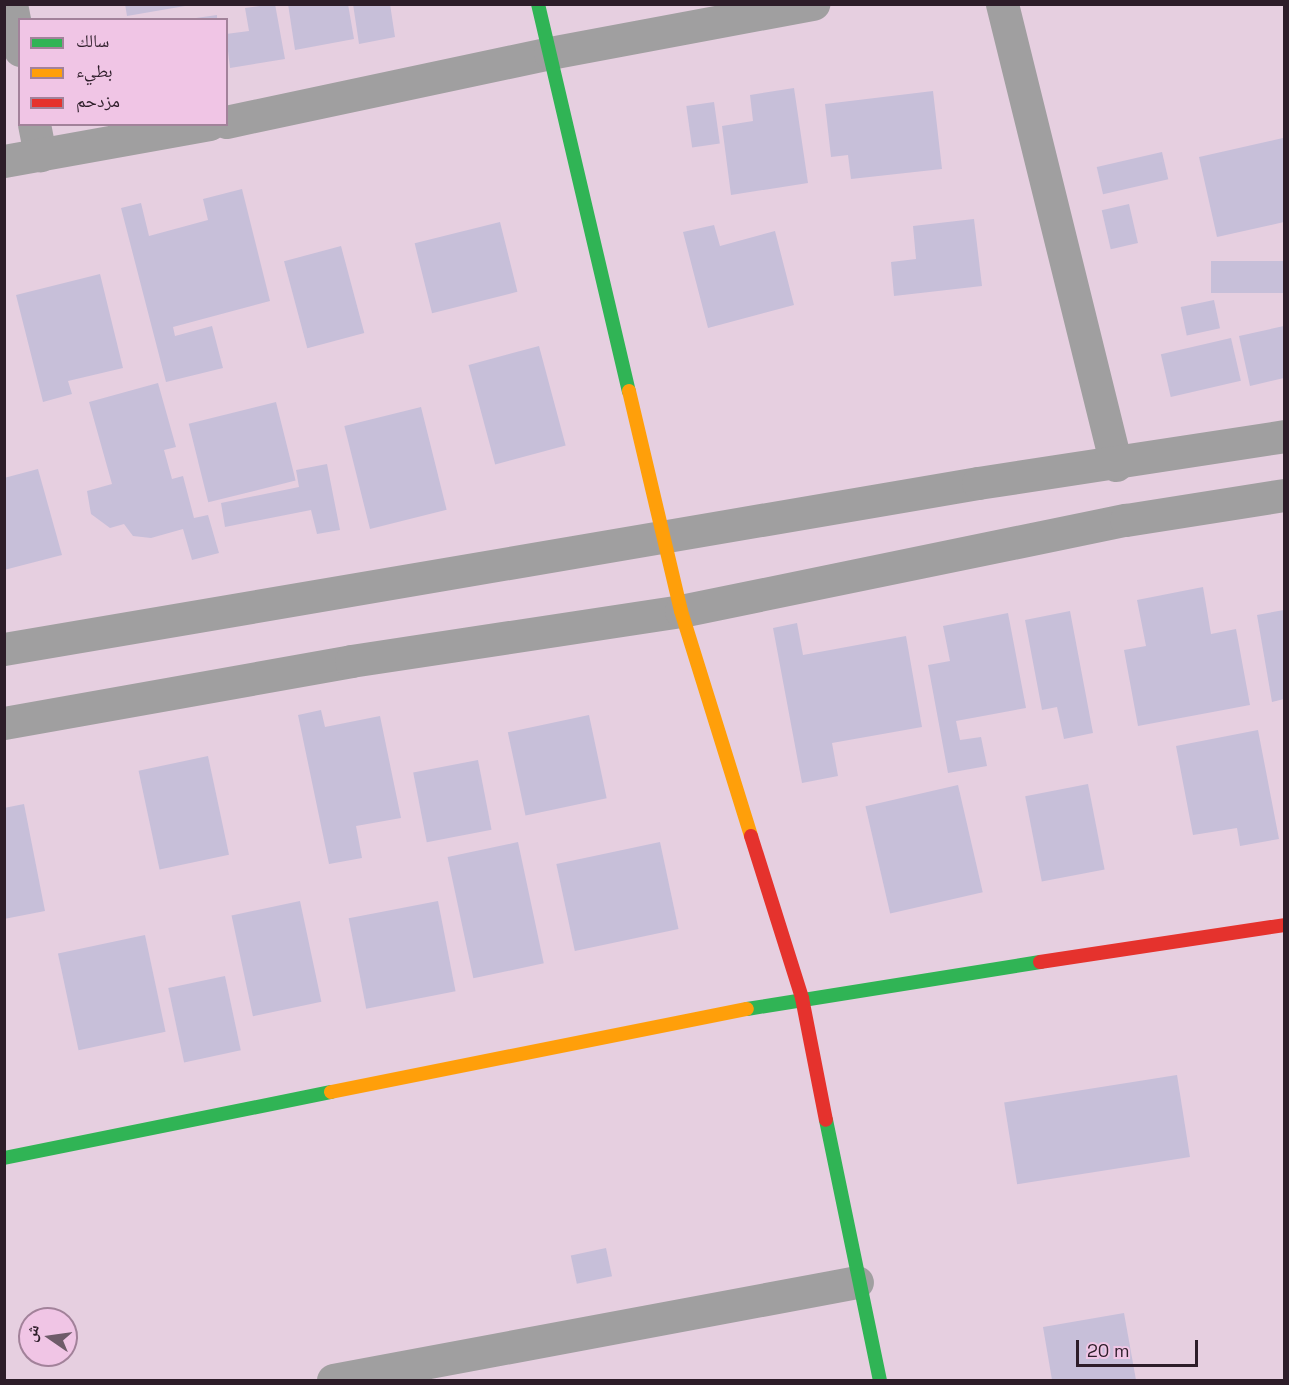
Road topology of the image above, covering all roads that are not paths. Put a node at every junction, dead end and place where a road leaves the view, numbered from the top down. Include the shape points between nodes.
1 (10, 4) edge
2 (538, 4) edge
3 (813, 4) edge
4 (1002, 4) edge
5 (18, 41) edge
6 (550, 53) junction
7 (228, 122) edge
8 (188, 126) edge
9 (37, 140) edge
10 (4, 161) edge
11 (1284, 436) edge
12 (1116, 465) junction
13 (1284, 495) edge
14 (663, 537) junction
15 (681, 610) junction
16 (4, 649) edge
17 (4, 723) edge
18 (1284, 925) edge
19 (802, 998) junction
20 (4, 1158) edge
21 (857, 1282) junction
22 (333, 1380) edge
23 (880, 1380) edge

1 - 5 street
2 - 6 street
3 - 6 street
4 - 12 street
6 - 7 street
6 - 14 street
8 - 9 street
9 - 10 street
11 - 12 street
12 - 14 street via 978,483
13 - 15 street via 1126,520
14 - 15 street
14 - 16 street
15 - 17 street via 351,661
15 - 19 street
18 - 19 street
19 - 20 street
19 - 21 street
21 - 22 street
21 - 23 street

